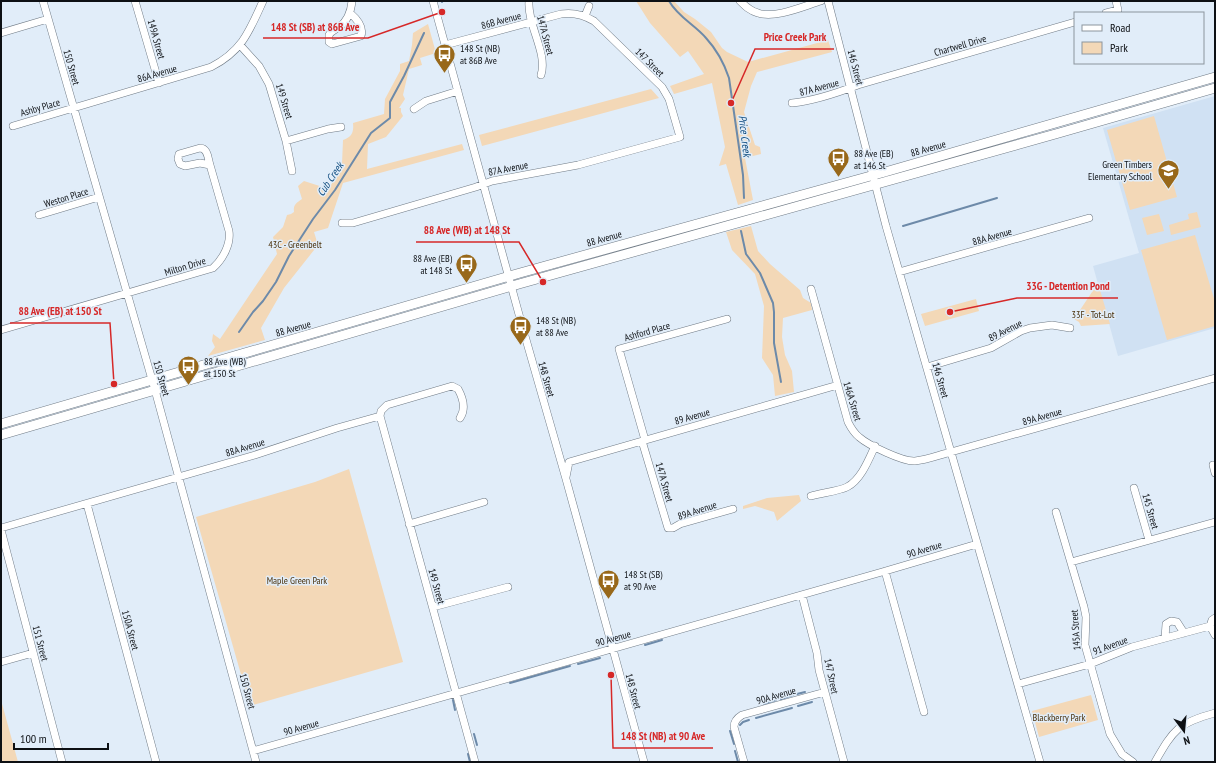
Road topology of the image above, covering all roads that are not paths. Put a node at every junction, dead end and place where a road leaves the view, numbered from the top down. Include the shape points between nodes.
1 (43, 1) edge
2 (135, 1) edge
3 (263, 1) edge
4 (352, 1) edge
5 (433, 1) edge
6 (529, 1) edge
7 (740, 1) edge
8 (821, 1) edge
9 (828, 1) edge
10 (1116, 1) edge
11 (589, 6) dead end
12 (1110, 12) edge
13 (350, 13) junction
14 (585, 16) junction
15 (48, 19) junction
16 (531, 22) junction
17 (1074, 22) edge
18 (1, 33) edge
19 (445, 45) junction
20 (240, 46) junction
21 (542, 75) dead end
22 (1215, 77) edge
23 (159, 83) junction
24 (851, 88) junction
25 (1215, 88) edge
26 (458, 91) junction
27 (792, 103) dead end
28 (73, 108) junction
29 (414, 109) dead end
30 (13, 126) dead end
31 (341, 127) dead end
32 (680, 137) joint
33 (286, 141) junction
34 (210, 165) dead end
35 (292, 171) dead end
36 (873, 175) junction
37 (484, 184) junction
38 (876, 185) junction
39 (99, 197) junction
40 (39, 215) dead end
41 (1089, 218) dead end
42 (342, 223) dead end
43 (899, 272) junction
44 (508, 276) junction
45 (511, 286) junction
46 (812, 289) dead end
47 (127, 294) junction
48 (727, 319) dead end
49 (1070, 328) dead end
50 (1, 330) edge
51 (927, 367) junction
52 (1215, 378) edge
53 (152, 380) junction
54 (838, 385) junction
55 (155, 390) junction
56 (380, 416) junction
57 (460, 418) dead end
58 (1, 424) edge
59 (1, 435) edge
60 (644, 441) junction
61 (875, 446) junction
62 (951, 452) junction
63 (179, 477) junction
64 (566, 479) junction
65 (1134, 488) dead end
66 (811, 496) dead end
67 (484, 502) dead end
68 (87, 504) junction
69 (733, 509) dead end
70 (1056, 512) dead end
71 (1215, 522) edge
72 (409, 524) junction
73 (668, 528) joint
74 (1, 529) edge
75 (1149, 540) junction
76 (978, 544) junction
77 (1071, 562) junction
78 (886, 571) junction
79 (508, 587) dead end
80 (802, 595) junction
81 (433, 607) junction
82 (1215, 618) edge
83 (1210, 626) junction
84 (1184, 633) junction
85 (1215, 635) edge
86 (1165, 638) junction
87 (612, 648) junction
88 (33, 653) junction
89 (1, 662) edge
90 (1090, 664) junction
91 (1018, 684) junction
92 (825, 692) junction
93 (456, 693) junction
94 (924, 712) dead end
95 (1215, 713) edge
96 (253, 751) junction
97 (62, 762) edge
98 (156, 762) edge
99 (256, 762) edge
100 (475, 762) edge
101 (644, 762) edge
102 (744, 762) edge
103 (844, 762) edge
104 (1040, 762) edge
105 (1133, 762) edge
106 (1155, 762) edge

1 - 15 street, 150 Street
2 - 23 street, 149A Street
3 - 20 street, 86A Avenue
4 - 13 street
5 - 19 street, 148 Street
6 - 16 street, 147A Street
7 - 8 street via 754,12 763,15 777,14
9 - 24 street, 146 Street
10 - 12 street via 1118,10
11 - 14 street
13 - 13 street via 342,25 328,35 332,44 361,36 359,23
14 - 16 street, 86B Avenue via 564,13
14 - 32 street, 147 Street via 594,21 662,87 669,98
15 - 18 street
15 - 28 street, 150 Street
16 - 19 street, 86B Avenue
16 - 21 street, 147A Street via 543,61
17 - 24 street, Chartwell Drive
19 - 26 street, 148 Street
20 - 23 street, 86A Avenue via 208,69
20 - 33 street, 149 Street via 251,55 268,81
22 - 36 main road, 88 Avenue
23 - 28 street, 86A Avenue
24 - 27 street, 87A Avenue
24 - 36 street, 146 Street
25 - 38 main road
26 - 29 street via 426,101
26 - 37 street, 148 Street
28 - 30 street, Ashby Place
28 - 39 street, 150 Street
31 - 33 street
32 - 37 street, 87A Avenue via 578,164
33 - 35 street, 149 Street
34 - 47 street, Milton Drive via 230,236 219,261 209,270
36 - 38 street, 146 Street
36 - 44 main road, 88 Avenue
37 - 42 street, 87A Avenue via 353,223
37 - 44 street, 148 Street
38 - 43 street, 146 Street
38 - 45 main road
39 - 40 street, Weston Place
39 - 47 street, 150 Street
41 - 43 street, 88A Avenue
43 - 51 street, 146 Street
44 - 45 street, 148 Street
44 - 53 main road, 88 Avenue
45 - 55 main road
45 - 64 street, 148 Street
46 - 54 street, 146A Street
47 - 50 street, Milton Drive
47 - 53 street, 150 Street
48 - 60 street, Ashford Place via 619,349
49 - 51 street, 89 Avenue via 1052,325 1030,328 1013,335 999,345
51 - 62 street, 146 Street
52 - 62 street, 89A Avenue
53 - 55 street, 150 Street
53 - 58 main road, 88 Avenue
54 - 60 street, 89 Avenue
54 - 61 street, 146A Street via 851,428 858,436
55 - 59 main road
55 - 63 street, 150 Street
56 - 57 street, 88A Avenue via 387,405 452,386 458,389 462,400 464,411
56 - 63 street, 88A Avenue
56 - 72 street, 149 Street
60 - 64 street, 89 Avenue via 569,462
60 - 73 street, 147A Street
61 - 62 street, 89A Avenue via 909,461
61 - 66 street via 856,480 847,487
62 - 76 street, 146 Street
63 - 68 street, 88A Avenue
63 - 96 street, 150 Street
64 - 87 street, 148 Street
65 - 75 street, 145 Street
67 - 72 street
68 - 74 street, 88A Avenue
68 - 98 street, 150A Street
69 - 73 street, 89A Avenue
70 - 77 street, 145A Street
71 - 75 street
72 - 81 street, 149 Street
74 - 88 street, 151 Street
75 - 77 street
76 - 78 street, 90 Avenue
76 - 91 street, 146 Street
77 - 90 street, 145A Street via 1086,617 1085,645
78 - 80 street, 90 Avenue
78 - 94 street
79 - 81 street
80 - 87 street, 90 Avenue
80 - 92 street, 147 Street via 818,653 819,670
81 - 93 street, 149 Street
82 - 83 street
83 - 84 street, 91 Avenue
83 - 85 street
84 - 86 street, 91 Avenue
84 - 86 street via 1177,622 1171,621 1166,624
86 - 90 street, 91 Avenue via 1132,647
87 - 93 street, 90 Avenue
87 - 101 street, 148 Street
88 - 89 street
88 - 97 street, 151 Street
90 - 91 street, 91 Avenue
90 - 105 street, 145A Street via 1110,734 1122,754
91 - 104 street, 146 Street
92 - 102 street, 90A Avenue via 742,715 735,721 734,727
92 - 103 street, 147 Street
93 - 96 street, 90 Avenue
93 - 100 street, 149 Street
95 - 106 street via 1196,718 1180,727 1169,738
96 - 99 street, 150 Street

